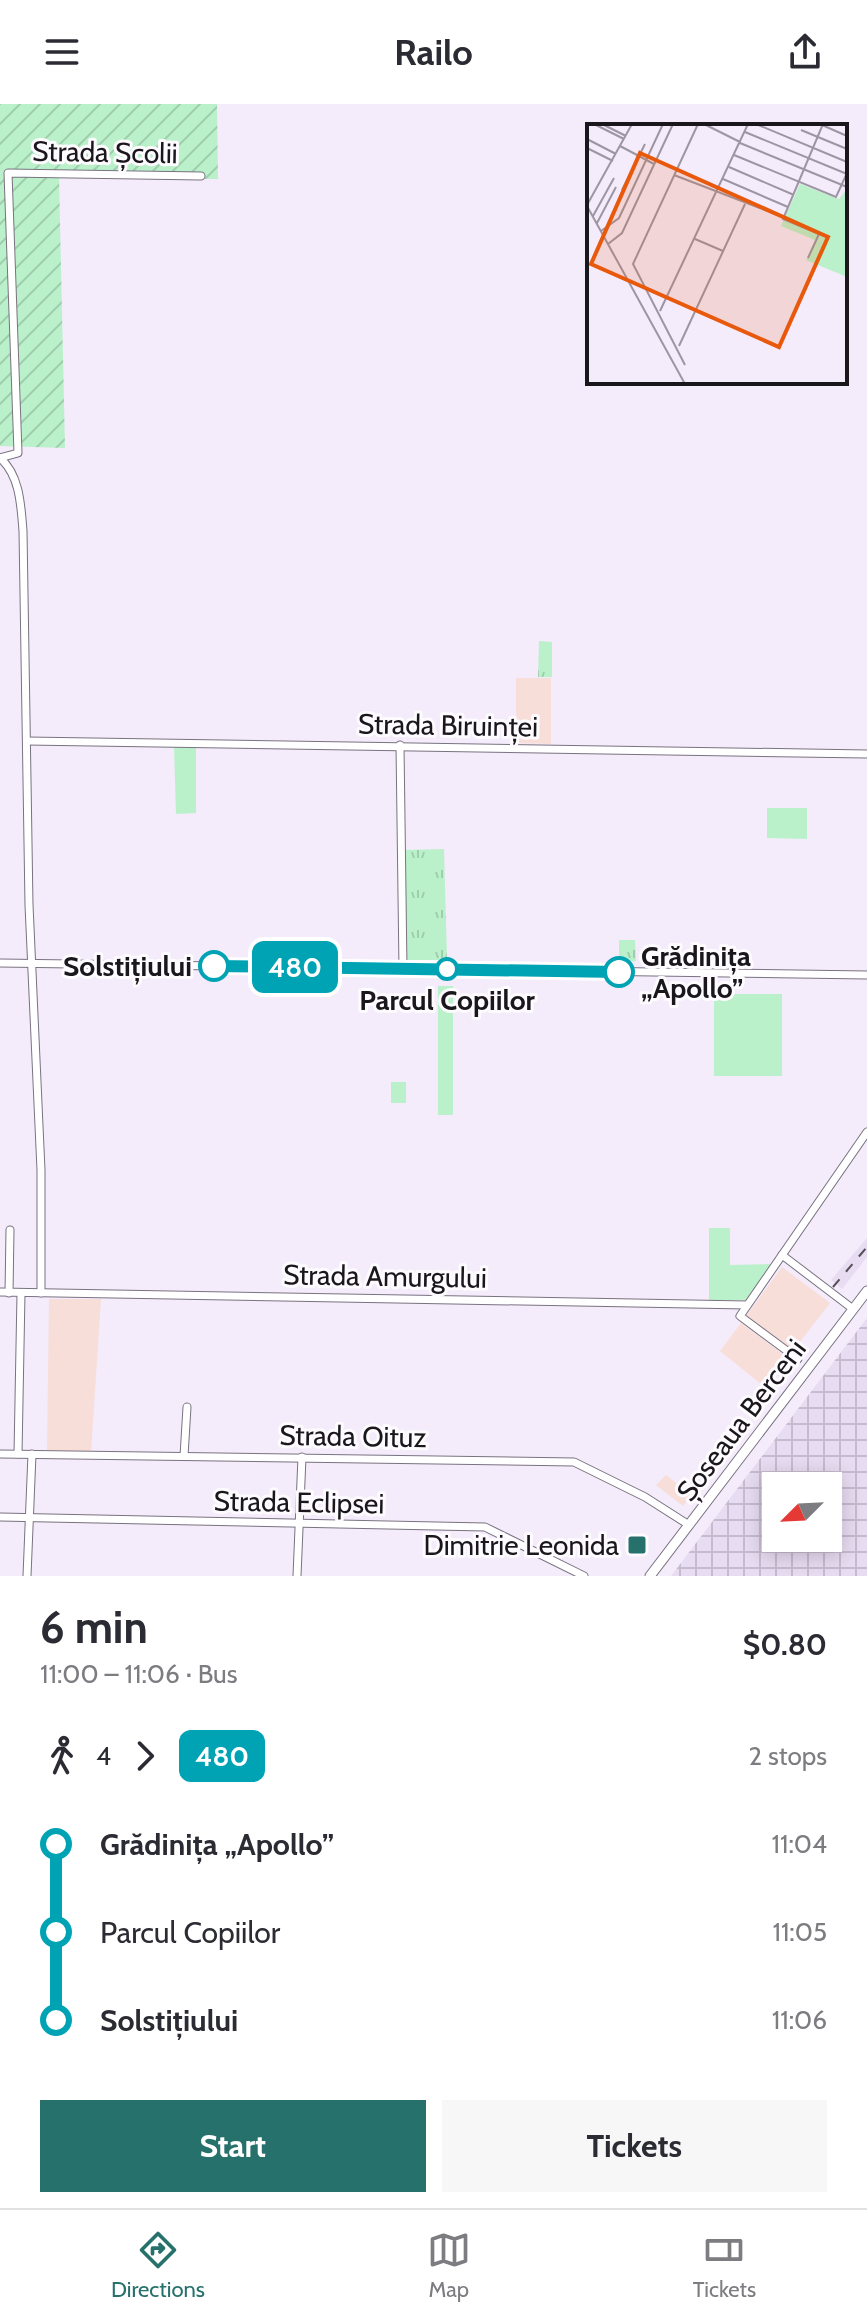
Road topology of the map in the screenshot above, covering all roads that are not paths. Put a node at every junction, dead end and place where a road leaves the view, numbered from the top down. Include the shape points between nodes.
1 (201, 176) dead end
2 (0, 458) edge
3 (27, 741) junction
4 (400, 745) junction
5 (867, 754) edge
6 (0, 963) edge
7 (32, 963) junction
8 (403, 969) junction
9 (867, 975) edge
10 (867, 1132) edge
11 (10, 1230) dead end
12 (782, 1255) junction
13 (867, 1291) edge
14 (4, 1292) edge
15 (21, 1293) junction
16 (41, 1293) junction
17 (747, 1305) junction
18 (853, 1309) junction
19 (798, 1359) dead end
20 (187, 1407) dead end
21 (0, 1454) edge
22 (18, 1454) junction
23 (32, 1454) junction
24 (184, 1456) junction
25 (302, 1457) junction
26 (0, 1517) edge
27 (30, 1518) junction
28 (299, 1524) junction
29 (689, 1525) junction
30 (27, 1576) edge
31 (297, 1576) edge
32 (584, 1576) edge
33 (650, 1576) edge

1 - 2 street, Strada Școlii via 8,173 18,453
2 - 3 street via 9,466 22,512
3 - 4 street, Strada Biruinței
3 - 7 street
4 - 5 street, Strada Biruinței
4 - 8 street
6 - 7 street
7 - 8 street
7 - 16 street
8 - 9 street
10 - 12 street
11 - 14 street
12 - 17 street
12 - 18 street
13 - 18 main road, Șoseaua Berceni
14 - 15 street, Strada Amurgului
15 - 16 street, Strada Amurgului
15 - 22 street
16 - 17 street, Strada Amurgului
17 - 19 street via 740,1316
18 - 29 main road, Șoseaua Berceni
20 - 24 street
21 - 22 street, Strada Oituz
22 - 23 street, Strada Oituz
23 - 24 street, Strada Oituz
23 - 27 street
24 - 25 street, Strada Oituz
25 - 28 street
25 - 29 street, Strada Oituz via 574,1462
26 - 27 street, Strada Eclipsei
27 - 28 street, Strada Eclipsei
27 - 30 street
28 - 31 street
28 - 32 street, Strada Eclipsei via 488,1528
29 - 33 main road, Șoseaua Berceni

